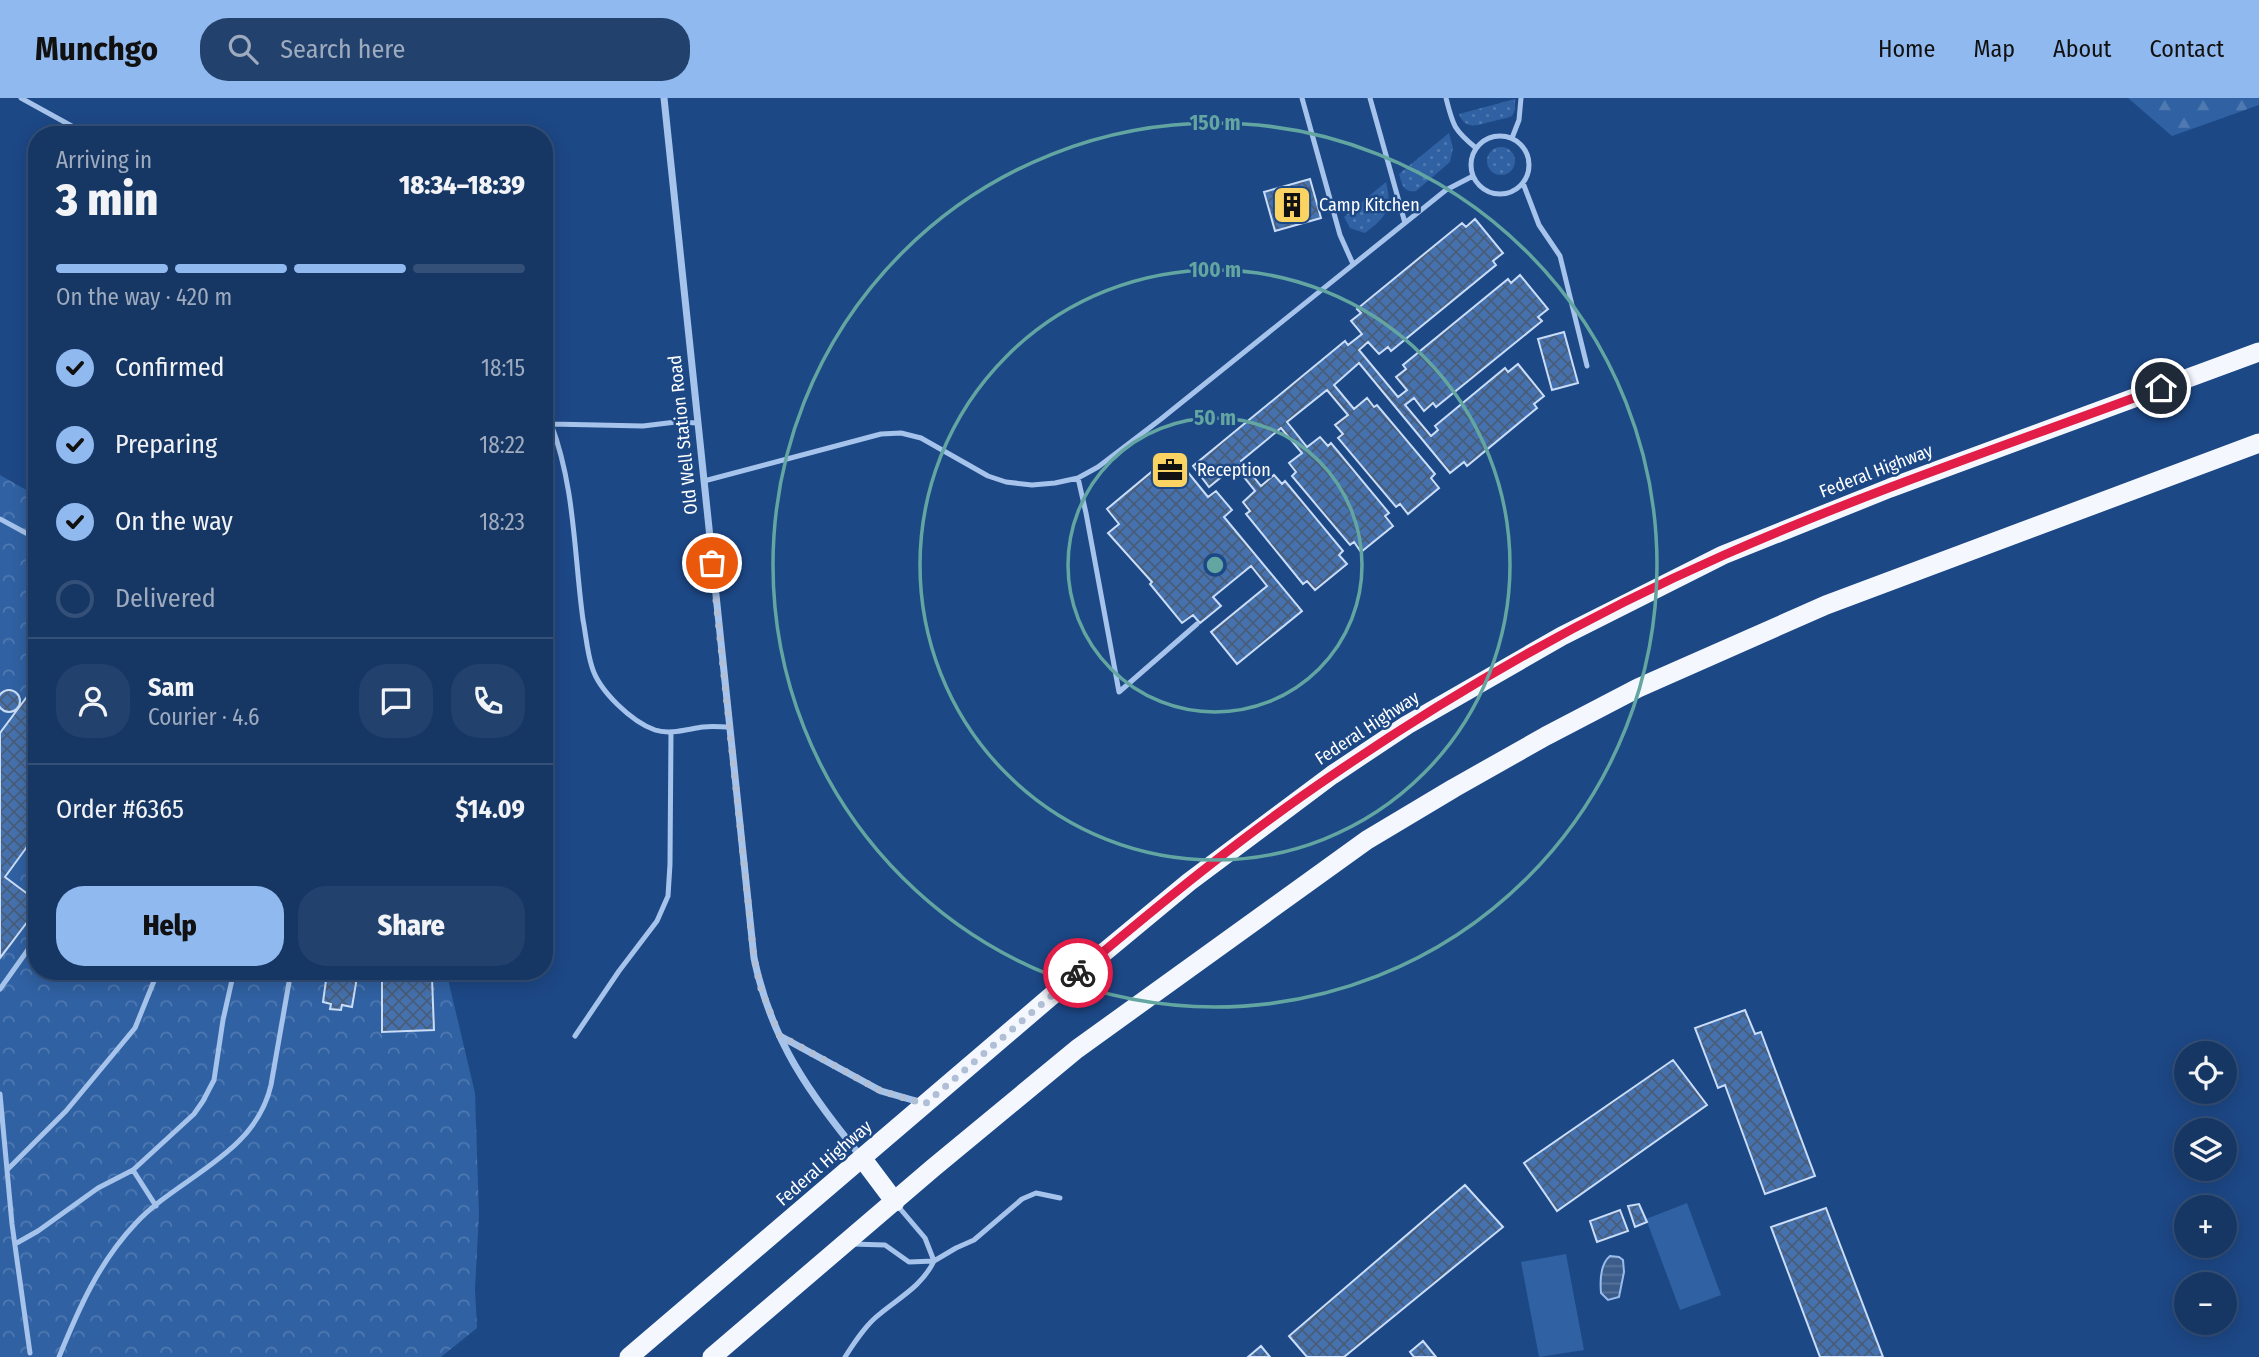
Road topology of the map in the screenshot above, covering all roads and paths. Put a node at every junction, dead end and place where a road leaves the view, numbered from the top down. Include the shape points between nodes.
1 (21, 98) edge
2 (664, 98) edge
3 (1302, 98) edge
4 (1370, 98) edge
5 (1446, 98) edge
6 (1521, 98) edge
7 (72, 126) edge
8 (1512, 138) junction
9 (1476, 148) junction
10 (1473, 176) junction
11 (1522, 183) junction
12 (1405, 223) junction
13 (1353, 264) junction
14 (2259, 352) edge
15 (1587, 366) dead end
16 (698, 423) junction
17 (553, 424) edge
18 (553, 430) edge
19 (2259, 443) edge
20 (1078, 478) junction
21 (704, 481) junction
22 (0, 519) edge
23 (28, 534) edge
24 (1197, 624) dead end
25 (730, 727) junction
26 (671, 732) junction
27 (28, 950) edge
28 (154, 980) edge
29 (232, 980) edge
30 (289, 980) edge
31 (0, 989) edge
32 (575, 1035) dead end
33 (779, 1035) junction
34 (0, 1094) edge
35 (925, 1104) junction
36 (862, 1158) junction
37 (7, 1170) junction
38 (133, 1170) junction
39 (1060, 1198) dead end
40 (895, 1202) junction
41 (156, 1206) junction
42 (15, 1244) junction
43 (846, 1244) junction
44 (934, 1261) junction
45 (30, 1353) dead end
46 (59, 1357) edge
47 (629, 1357) edge
48 (712, 1357) edge
49 (845, 1357) edge

1 - 7 lane
2 - 16 street, Old Well Station Road
3 - 13 lane via 1340,235
4 - 12 lane
5 - 9 lane via 1454,127
6 - 8 lane
8 - 9 lane via 1492,137
8 - 11 lane via 1528,158
9 - 10 lane
10 - 11 lane via 1478,185 1496,194 1506,194
10 - 12 lane via 1446,190
11 - 15 lane via 1539,225 1560,256
12 - 13 lane
13 - 20 lane via 1161,419
14 - 35 highway, Federal Highway via 1723,555 1506,667 1407,725 1260,827 1118,939
16 - 17 lane
16 - 21 street, Old Well Station Road
18 - 26 lane via 565,465 592,669 604,691 623,709 641,723
19 - 40 highway via 1826,604 1638,688 1546,736 1367,841 1196,962 1077,1049
20 - 21 lane via 1031,485 1006,482 921,438 901,433 881,434
20 - 24 lane via 1119,692
21 - 25 street, Old Well Station Road
22 - 23 lane
25 - 26 lane
25 - 33 street, Old Well Station Road via 754,958
26 - 32 lane via 668,896 657,921
27 - 31 lane
28 - 37 lane via 135,1028 66,1111
29 - 38 lane via 214,1080 204,1101
30 - 41 lane via 271,1085 260,1117 246,1136
33 - 35 street via 881,1091
33 - 36 street, Old Well Station Road via 810,1091
34 - 37 lane
35 - 36 highway, Federal Highway
36 - 40 highway
36 - 47 highway, Federal Highway
37 - 42 lane
38 - 41 lane
38 - 42 lane
39 - 44 lane via 1036,1193 1022,1199 974,1240
40 - 43 highway
40 - 44 lane via 925,1238
41 - 46 lane via 114,1247 91,1283
42 - 45 lane
43 - 44 lane via 885,1245 909,1262
43 - 48 highway
44 - 49 lane via 920,1282 862,1331

